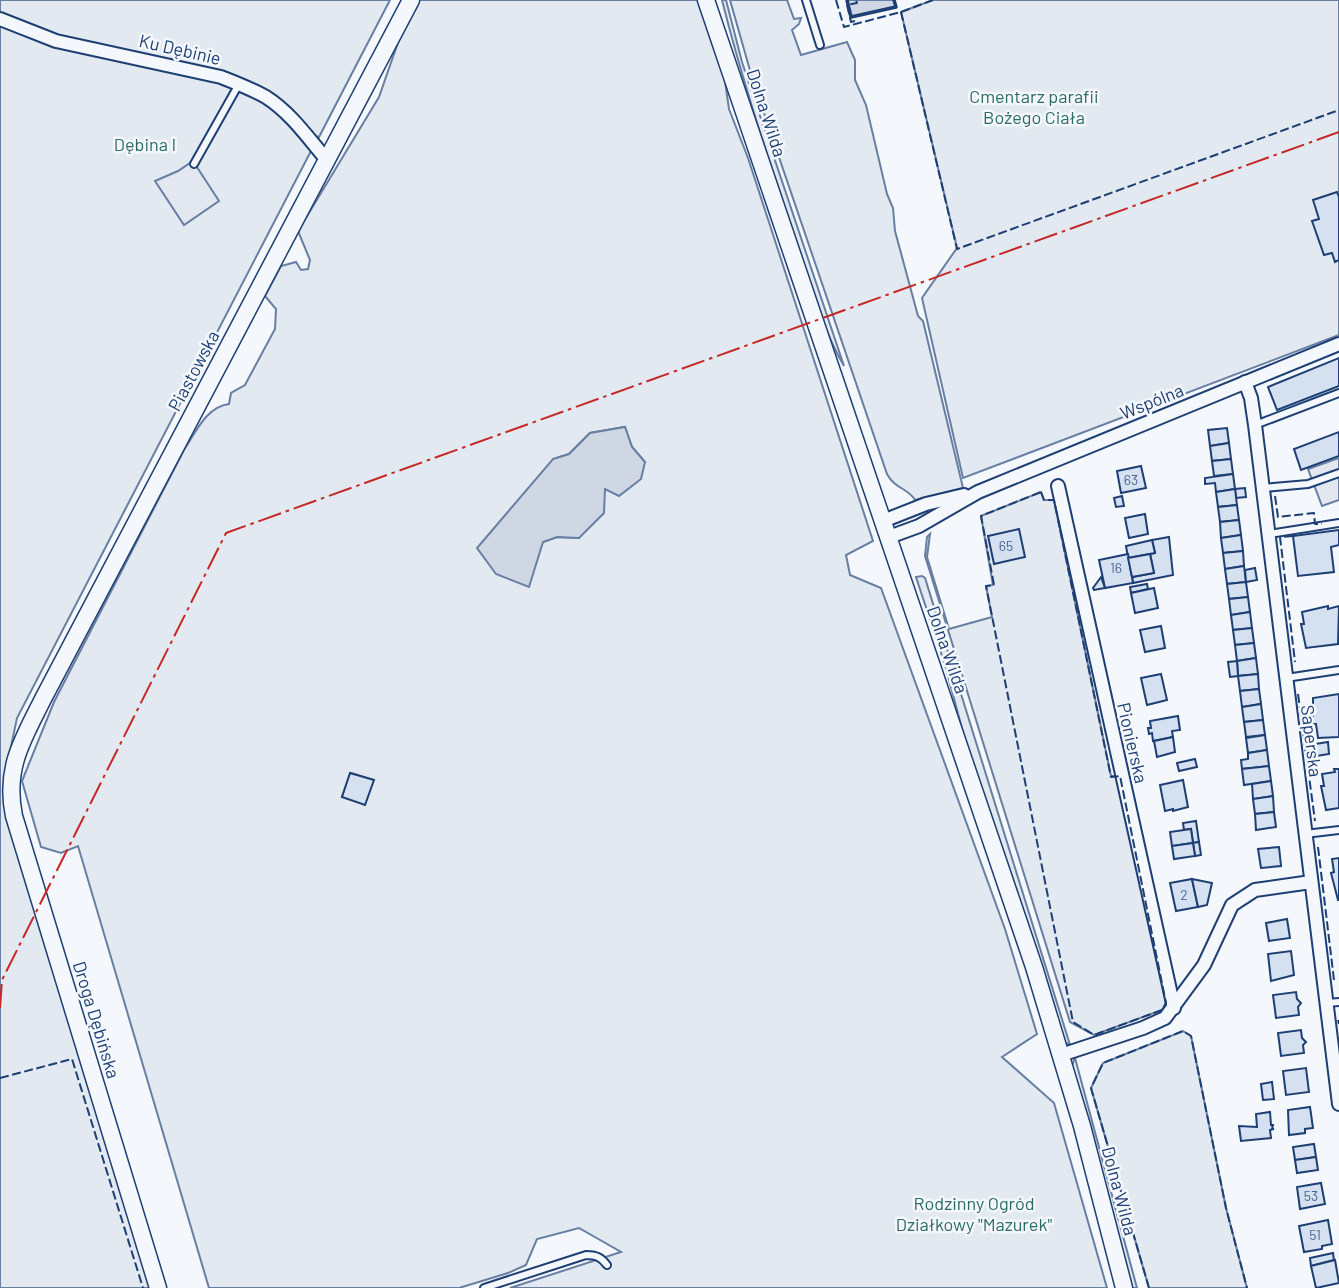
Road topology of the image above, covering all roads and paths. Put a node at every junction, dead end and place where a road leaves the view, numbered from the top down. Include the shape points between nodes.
1 (411, 0) edge
2 (706, 0) edge
3 (714, 0) edge
4 (806, 0) edge
5 (0, 19) edge
6 (718, 29) junction
7 (820, 45) dead end
8 (239, 84) junction
9 (327, 160) junction
10 (194, 164) dead end
11 (1339, 344) edge
12 (1245, 382) junction
13 (1339, 393) edge
14 (1255, 425) junction
15 (1339, 473) edge
16 (1058, 485) dead end
17 (1263, 488) junction
18 (978, 492) junction
19 (883, 520) junction
20 (1339, 523) edge
21 (1269, 534) junction
22 (889, 537) junction
23 (1339, 670) edge
24 (1286, 678) junction
25 (14, 761) joint
26 (1339, 830) edge
27 (1305, 834) junction
28 (1311, 882) junction
29 (1333, 1003) edge
30 (1174, 1008) junction
31 (1061, 1055) junction
32 (1339, 1096) edge
33 (1339, 1104) edge
34 (607, 1265) dead end
35 (159, 1288) edge
36 (484, 1288) edge
37 (1124, 1288) edge

1 - 9 street, Piastowska
2 - 6 street, Dolna Wilda
3 - 6 street, Dolna Wilda
4 - 7 lane
5 - 8 street, Ku Dębinie via 56,41
6 - 19 street, Dolna Wilda
8 - 9 street, Ku Dębinie via 290,116
8 - 10 lane
9 - 25 street, Piastowska
11 - 12 street, Wspólna
12 - 14 street, Saperska
12 - 18 street, Wspólna
13 - 14 lane
14 - 17 street, Saperska
15 - 17 lane via 1308,484
16 - 30 street, Pionierska
17 - 21 street, Saperska
18 - 19 street, Wspólna
18 - 22 street, Wspólna via 919,526
19 - 22 street, Dolna Wilda
20 - 21 lane
21 - 24 street, Saperska
22 - 31 street, Dolna Wilda
23 - 24 lane
24 - 27 street, Saperska
25 - 35 street, Droga Dębińska via 10,794 14,816
26 - 27 lane
27 - 28 street, Saperska
28 - 29 street, Saperska
28 - 30 street via 1255,890 1231,905 1204,965
29 - 32 street, Saperska
30 - 31 street via 1166,1018 1143,1028
31 - 37 street, Dolna Wilda
32 - 33 street, Saperska
34 - 36 lane via 595,1255 586,1255

